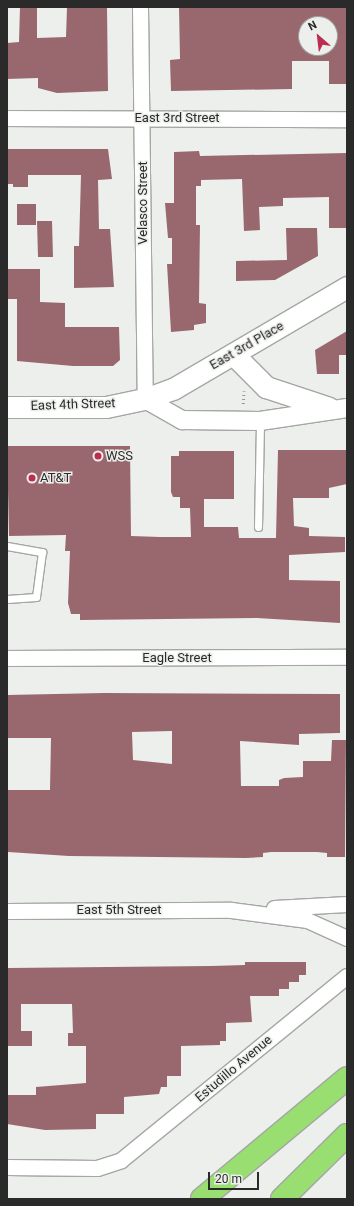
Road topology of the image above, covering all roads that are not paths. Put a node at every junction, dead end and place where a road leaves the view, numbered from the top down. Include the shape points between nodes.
1 (140, 7) edge
2 (7, 118) edge
3 (142, 118) junction
4 (347, 119) edge
5 (347, 287) edge
6 (233, 354) junction
7 (145, 399) junction
8 (7, 407) edge
9 (338, 408) edge
10 (260, 421) junction
11 (258, 527) dead end
12 (7, 546) edge
13 (7, 599) edge
14 (7, 658) edge
15 (347, 658) edge
16 (347, 904) edge
17 (231, 910) junction
18 (7, 911) edge
19 (347, 938) edge
20 (347, 976) edge
21 (347, 1078) edge
22 (347, 1135) edge
23 (7, 1167) edge
24 (202, 1199) edge
25 (282, 1199) edge

1 - 3 street, Velasco Street
2 - 3 street, East 3rd Street
3 - 4 street, East 3rd Street
3 - 7 street, Velasco Street
5 - 6 main road, East 3rd Place
6 - 7 main road, East 3rd Place via 173,389
6 - 9 main road via 266,387
7 - 8 main road, East 4th Street via 106,407
7 - 10 street via 182,420
9 - 10 street
10 - 11 lane
12 - 13 lane via 42,552 36,597
14 - 15 street, Eagle Street
16 - 17 street, East 5th Street
17 - 18 street, East 5th Street
17 - 19 street, East 5th Street via 307,920
20 - 23 street, Estudillo Avenue via 121,1160 97,1168
21 - 24 highway
22 - 25 highway

